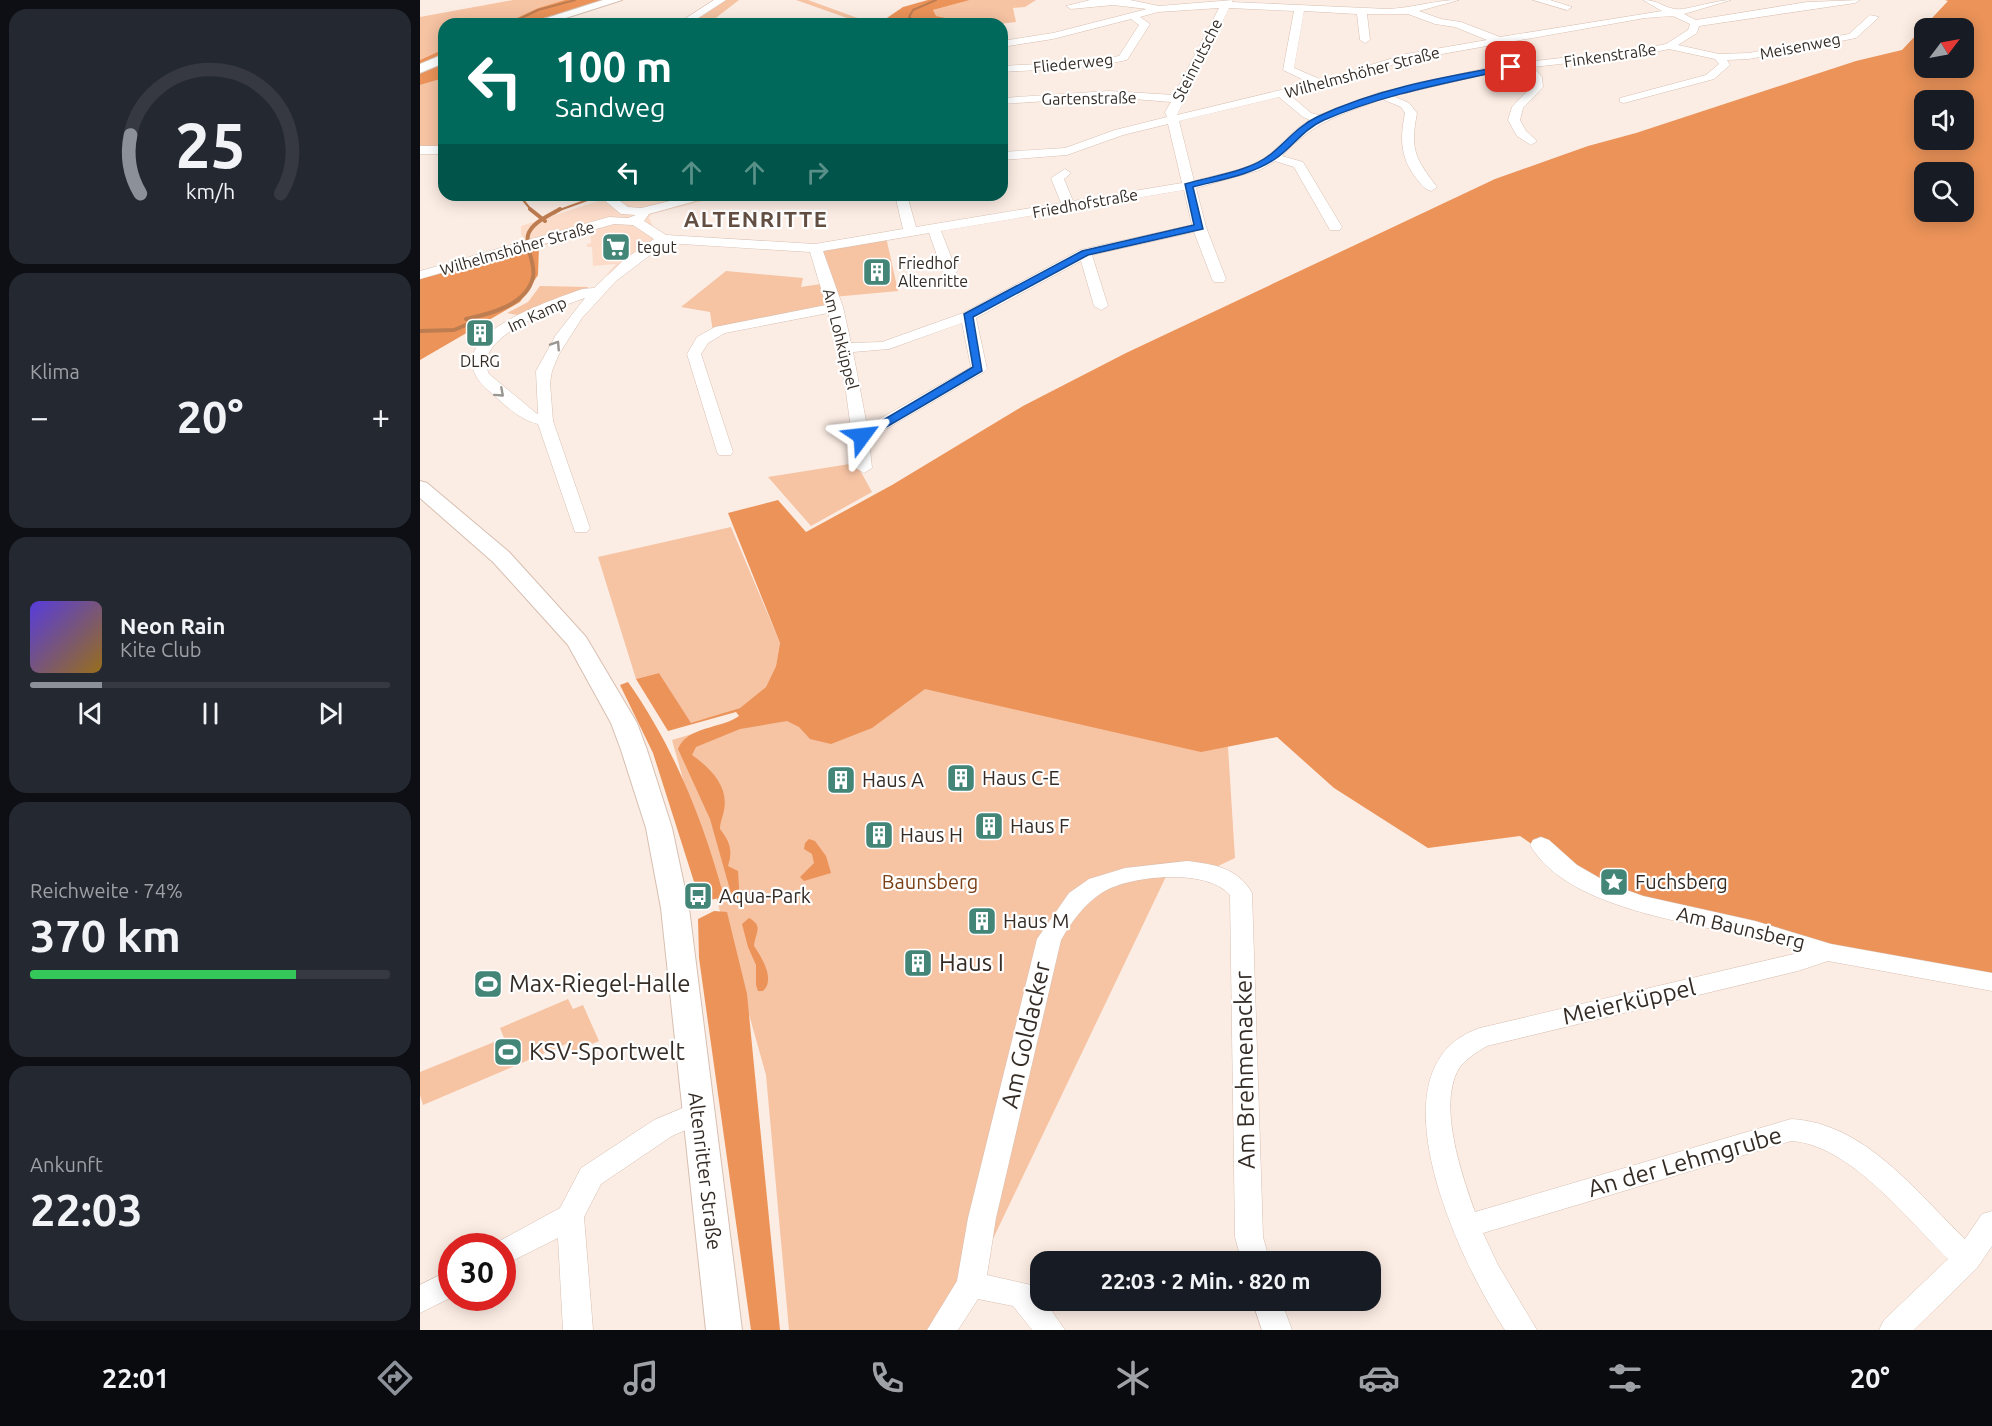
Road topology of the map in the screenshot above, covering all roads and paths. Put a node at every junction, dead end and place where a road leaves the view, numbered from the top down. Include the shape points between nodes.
1 (616, 0) edge
2 (721, 0) edge
3 (1454, 0) edge
4 (1538, 0) edge
5 (1648, 0) edge
6 (1725, 0) edge
7 (1855, 0) edge
8 (1226, 3) edge
9 (1071, 6) dead end
10 (1567, 7) dead end
11 (1158, 9) junction
12 (1299, 10) junction
13 (1408, 11) junction
14 (1362, 13) junction
15 (1674, 13) junction
16 (1131, 15) junction
17 (1874, 17) dead end
18 (554, 18) edge
19 (692, 18) edge
20 (1695, 23) junction
21 (1365, 40) dead end
22 (1498, 40) junction
23 (1008, 43) edge
24 (1669, 46) junction
25 (1719, 57) junction
26 (438, 61) edge
27 (1524, 65) junction
28 (420, 69) edge
29 (1008, 69) edge
30 (1321, 84) junction
31 (1282, 94) junction
32 (1382, 95) junction
33 (1176, 99) junction
34 (1624, 100) dead end
35 (1008, 101) edge
36 (1319, 119) junction
37 (1175, 120) junction
38 (1531, 141) dead end
39 (420, 150) edge
40 (438, 150) edge
41 (1008, 156) edge
42 (1274, 157) junction
43 (1065, 173) dead end
44 (1236, 174) joint
45 (1188, 186) junction
46 (1431, 187) dead end
47 (613, 201) edge
48 (690, 201) edge
49 (903, 201) edge
50 (1068, 206) junction
51 (626, 210) junction
52 (639, 216) junction
53 (614, 220) junction
54 (1199, 227) junction
55 (1335, 228) dead end
56 (934, 230) junction
57 (911, 233) junction
58 (663, 238) junction
59 (815, 248) junction
60 (1085, 253) junction
61 (950, 272) dead end
62 (420, 275) edge
63 (1219, 279) dead end
64 (597, 292) junction
65 (1101, 306) dead end
66 (836, 307) junction
67 (968, 316) junction
68 (847, 348) junction
69 (545, 421) junction
70 (862, 436) junction
71 (725, 452) dead end
72 (864, 468) dead end
73 (420, 487) edge
74 (581, 528) dead end
75 (1541, 845) dead end
76 (1231, 881) joint
77 (1828, 952) junction
78 (1992, 982) edge
79 (697, 1113) junction
80 (570, 1217) junction
81 (1992, 1223) edge
82 (1467, 1226) junction
83 (516, 1246) edge
84 (1253, 1251) edge
85 (1968, 1259) junction
86 (971, 1285) junction
87 (438, 1289) edge
88 (420, 1299) edge
89 (1270, 1311) edge
90 (578, 1330) edge
91 (724, 1330) edge
92 (942, 1330) edge
93 (1050, 1330) edge
94 (1277, 1330) edge
95 (1522, 1330) edge
96 (1894, 1330) edge

1 - 18 main road
2 - 19 street
3 - 13 street
4 - 10 street
5 - 15 street
6 - 15 street, Wilhelmshöher Straße
7 - 20 street
8 - 11 street
8 - 12 street
8 - 33 street, Steinrutsche
9 - 11 street via 1124,1
11 - 16 street
12 - 14 street
12 - 30 street via 1288,70
13 - 14 street
13 - 22 street
14 - 21 street
15 - 20 street
15 - 22 street, Wilhelmshöher Straße
16 - 23 street via 1053,36
16 - 29 street, Fliederweg via 1145,24 1123,58 1092,64
17 - 25 street, Meisenweg via 1852,36 1749,56
20 - 24 street, Finkenstraße via 1693,31
22 - 30 street, Wilhelmshöher Straße via 1406,57
24 - 25 street, Meisenweg
24 - 27 street, Finkenstraße via 1601,59
25 - 34 street via 1725,65 1710,77
26 - 28 main road
27 - 32 street, Finkenstraße
27 - 38 street via 1537,76 1537,87 1518,104 1514,123 1517,133
30 - 31 street, Wilhelmshöher Straße
31 - 36 street via 1307,115
31 - 37 street, Wilhelmshöher Straße
32 - 36 street, Finkenstraße
32 - 46 street via 1405,105 1411,112 1405,141 1408,155
33 - 35 street, Gartenstraße via 1109,94
33 - 37 street, Steinrutsche via 1171,112
36 - 42 street, Finkenstraße via 1296,133
37 - 41 street, Wilhelmshöher Straße via 1119,132 1067,151
37 - 45 street, Steinrutsche
39 - 40 street
42 - 44 street, Finkenstraße
42 - 55 street via 1299,165
43 - 50 street via 1057,178
44 - 45 street, Friedhofstraße
45 - 50 street, Friedhofstraße
45 - 54 street, Steinrutsche
47 - 51 street
48 - 52 street, Wilhelmshöher Straße
49 - 57 street
50 - 56 street, Friedhofstraße
51 - 52 street, Wilhelmshöher Straße
51 - 53 street, Wilhelmshöher Straße via 613,215
52 - 53 street, Wilhelmshöher Straße
52 - 58 street
53 - 62 street, Wilhelmshöher Straße
54 - 60 street
54 - 63 street, Steinrutsche
56 - 57 street, Friedhofstraße
56 - 61 street
57 - 59 street, Friedhofstraße
58 - 59 street, Friedhofstraße
58 - 64 street
59 - 66 street, Am Lohküppel
60 - 65 street
60 - 67 street
69 -> 64 street via 548,412 543,374 551,353
64 -> 69 street, Im Kamp via 587,292 508,326 486,343 479,356 478,367 484,378 530,418
66 - 68 street, Am Lohküppel
66 - 71 street via 725,328 696,346 694,354
67 - 68 street via 884,346
67 - 70 street via 979,369
68 - 70 street, Am Lohküppel
69 - 74 street
70 - 72 street, Am Lohküppel
73 - 79 main road, Altenritter Straße via 501,557 578,642 624,723 658,828 671,886
75 - 77 street, Am Baunsberg via 1573,875 1623,897 1676,914 1804,941
76 - 84 street, Am Brehmenacker via 1241,893 1249,1237
76 - 86 street, Am Goldacker via 1212,872 1187,869 1125,876 1097,885 1077,899 1063,916 1049,939 1029,1014 982,1218
77 - 78 street, Am Baunsberg
77 - 82 street, Meierküppel via 1480,1038 1452,1058 1443,1074 1437,1105 1446,1167
79 - 80 street via 663,1128 591,1176
79 - 91 main road, Altenritter Straße
80 - 83 street
80 - 90 street
81 - 85 street
82 - 85 street, An der Lehmgrube via 1791,1130 1803,1130 1845,1145 1863,1158
82 - 95 street via 1498,1294
85 - 96 street
86 - 92 street, Am Goldacker
86 - 93 street via 1021,1294
87 - 88 street
89 - 94 street

